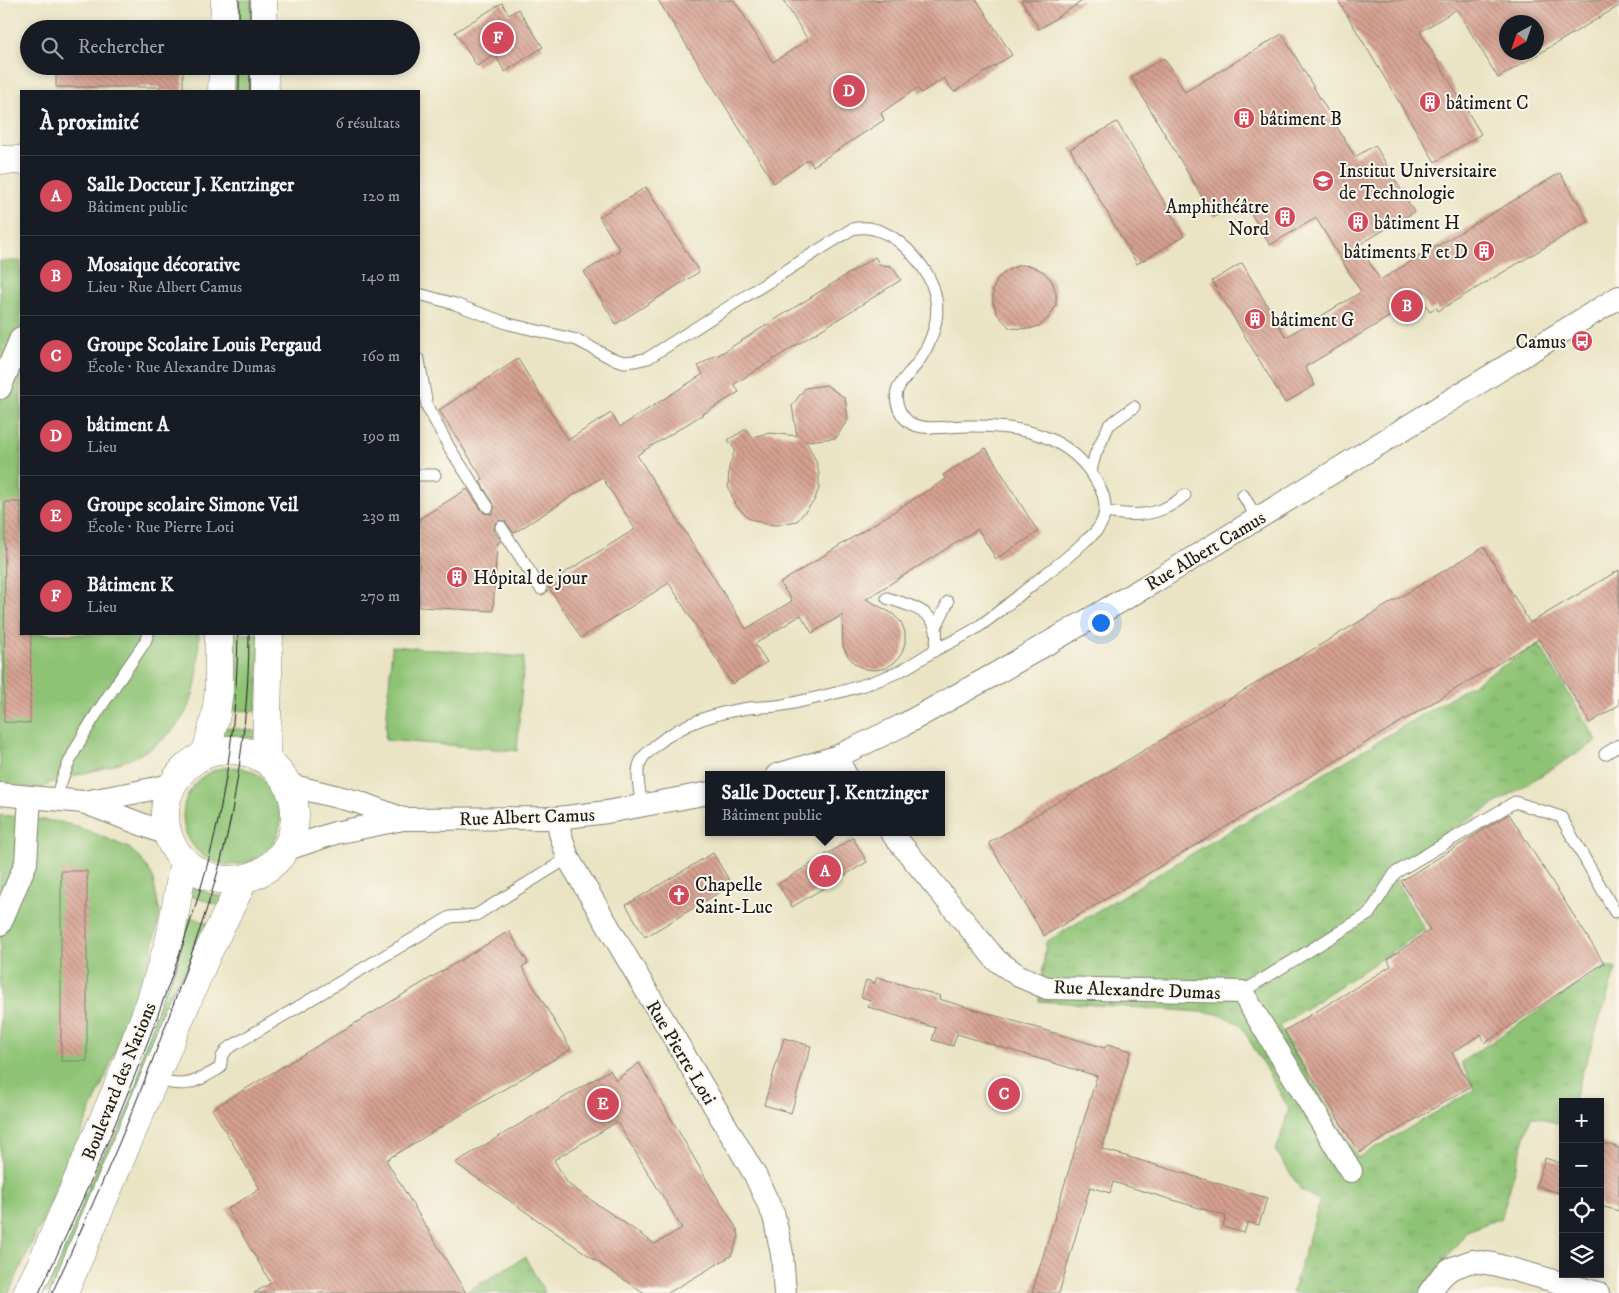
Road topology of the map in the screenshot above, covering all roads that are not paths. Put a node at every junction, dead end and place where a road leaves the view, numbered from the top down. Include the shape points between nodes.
1 (225, 0) edge
2 (263, 0) edge
3 (224, 20) edge
4 (264, 20) edge
5 (223, 75) edge
6 (264, 75) edge
7 (222, 90) edge
8 (265, 90) edge
9 (0, 160) edge
10 (20, 160) edge
11 (420, 294) edge
12 (1619, 297) edge
13 (20, 340) edge
14 (420, 366) edge
15 (0, 388) edge
16 (1134, 407) dead end
17 (1092, 472) junction
18 (420, 475) edge
19 (435, 475) dead end
20 (1185, 495) dead end
21 (1243, 495) dead end
22 (488, 506) dead end
23 (1106, 512) junction
24 (1257, 518) junction
25 (502, 527) dead end
26 (541, 589) dead end
27 (887, 598) dead end
28 (948, 602) dead end
29 (936, 627) junction
30 (148, 635) edge
31 (219, 635) edge
32 (268, 635) edge
33 (934, 651) junction
34 (1619, 745) edge
35 (206, 753) junction
36 (1605, 754) dead end
37 (266, 759) junction
38 (841, 766) edge
39 (805, 771) edge
40 (171, 785) junction
41 (289, 785) junction
42 (0, 794) edge
43 (705, 794) edge
44 (30, 797) junction
45 (56, 799) junction
46 (83, 802) junction
47 (642, 806) junction
48 (558, 818) junction
49 (403, 819) junction
50 (167, 834) junction
51 (894, 836) edge
52 (287, 849) junction
53 (568, 858) junction
54 (184, 861) junction
55 (244, 879) junction
56 (1615, 912) dead end
57 (0, 924) edge
58 (1242, 992) junction
59 (155, 1080) junction
60 (1351, 1170) dead end
61 (27, 1293) edge
62 (64, 1293) edge
63 (785, 1293) edge
64 (1429, 1293) edge
65 (1598, 1293) edge

1 - 3 main road
2 - 4 main road
5 - 7 main road
6 - 8 main road
9 - 10 main road
11 - 17 lane via 509,324 577,340 611,358 635,361 648,358 852,230 861,227 874,229 886,233 908,250 928,273 937,305 936,324 930,342 897,392 898,408 904,416 912,424 931,427 1019,429 1051,438 1075,454
12 - 24 street, Rue Albert Camus
13 - 15 street
14 - 22 lane via 427,406 449,447
16 - 17 lane via 1110,425 1095,455
17 - 23 lane via 1102,491
18 - 19 lane
20 - 23 lane via 1153,512 1129,516
21 - 24 lane
23 - 33 lane via 1097,530 1068,556 978,627
24 - 38 street, Rue Albert Camus via 1157,580 905,724
25 - 26 lane
27 - 29 lane via 920,610
28 - 29 lane
29 - 33 lane via 938,638
30 - 45 lane via 89,726 60,782
31 - 35 main road via 219,690
32 - 37 main road
33 - 47 lane via 903,670 876,681 777,706 747,708 695,721 666,737 643,756 637,768
34 - 36 lane
35 - 37 main road via 230,748
35 - 40 main road via 186,765
37 - 41 main road
38 - 39 street, Rue Albert Camus
40 - 46 street
40 - 50 main road via 164,809
41 - 49 street, Rue Albert Camus via 358,802
41 - 52 main road via 296,816
42 - 44 street
43 - 47 street, Rue Albert Camus
44 - 45 street
44 - 57 street via 26,863
45 - 46 street
46 - 50 street
47 - 48 street, Rue Albert Camus
48 - 49 street, Rue Albert Camus
48 - 53 street, Rue Pierre Loti
49 - 52 street, Rue Albert Camus via 335,833
50 - 54 main road
51 - 58 street, Rue Alexandre Dumas via 996,960 1018,976 1047,988
52 - 55 main road via 261,873
53 - 59 lane via 476,915 450,917 227,1049 220,1068 204,1078 181,1085
53 - 63 street, Rue Pierre Loti via 755,1175 774,1216 782,1254
54 - 55 main road via 202,874 216,879
54 - 61 main road, Boulevard des Nations via 170,939 150,1003 121,1079
55 - 59 main road, Boulevard des Nations via 208,954
56 - 58 lane via 1561,817 1514,802 1395,873 1369,914
58 - 60 street, Rue Alexandre Dumas
59 - 62 main road, Boulevard des Nations
64 - 65 street via 1450,1269 1472,1262 1493,1264

